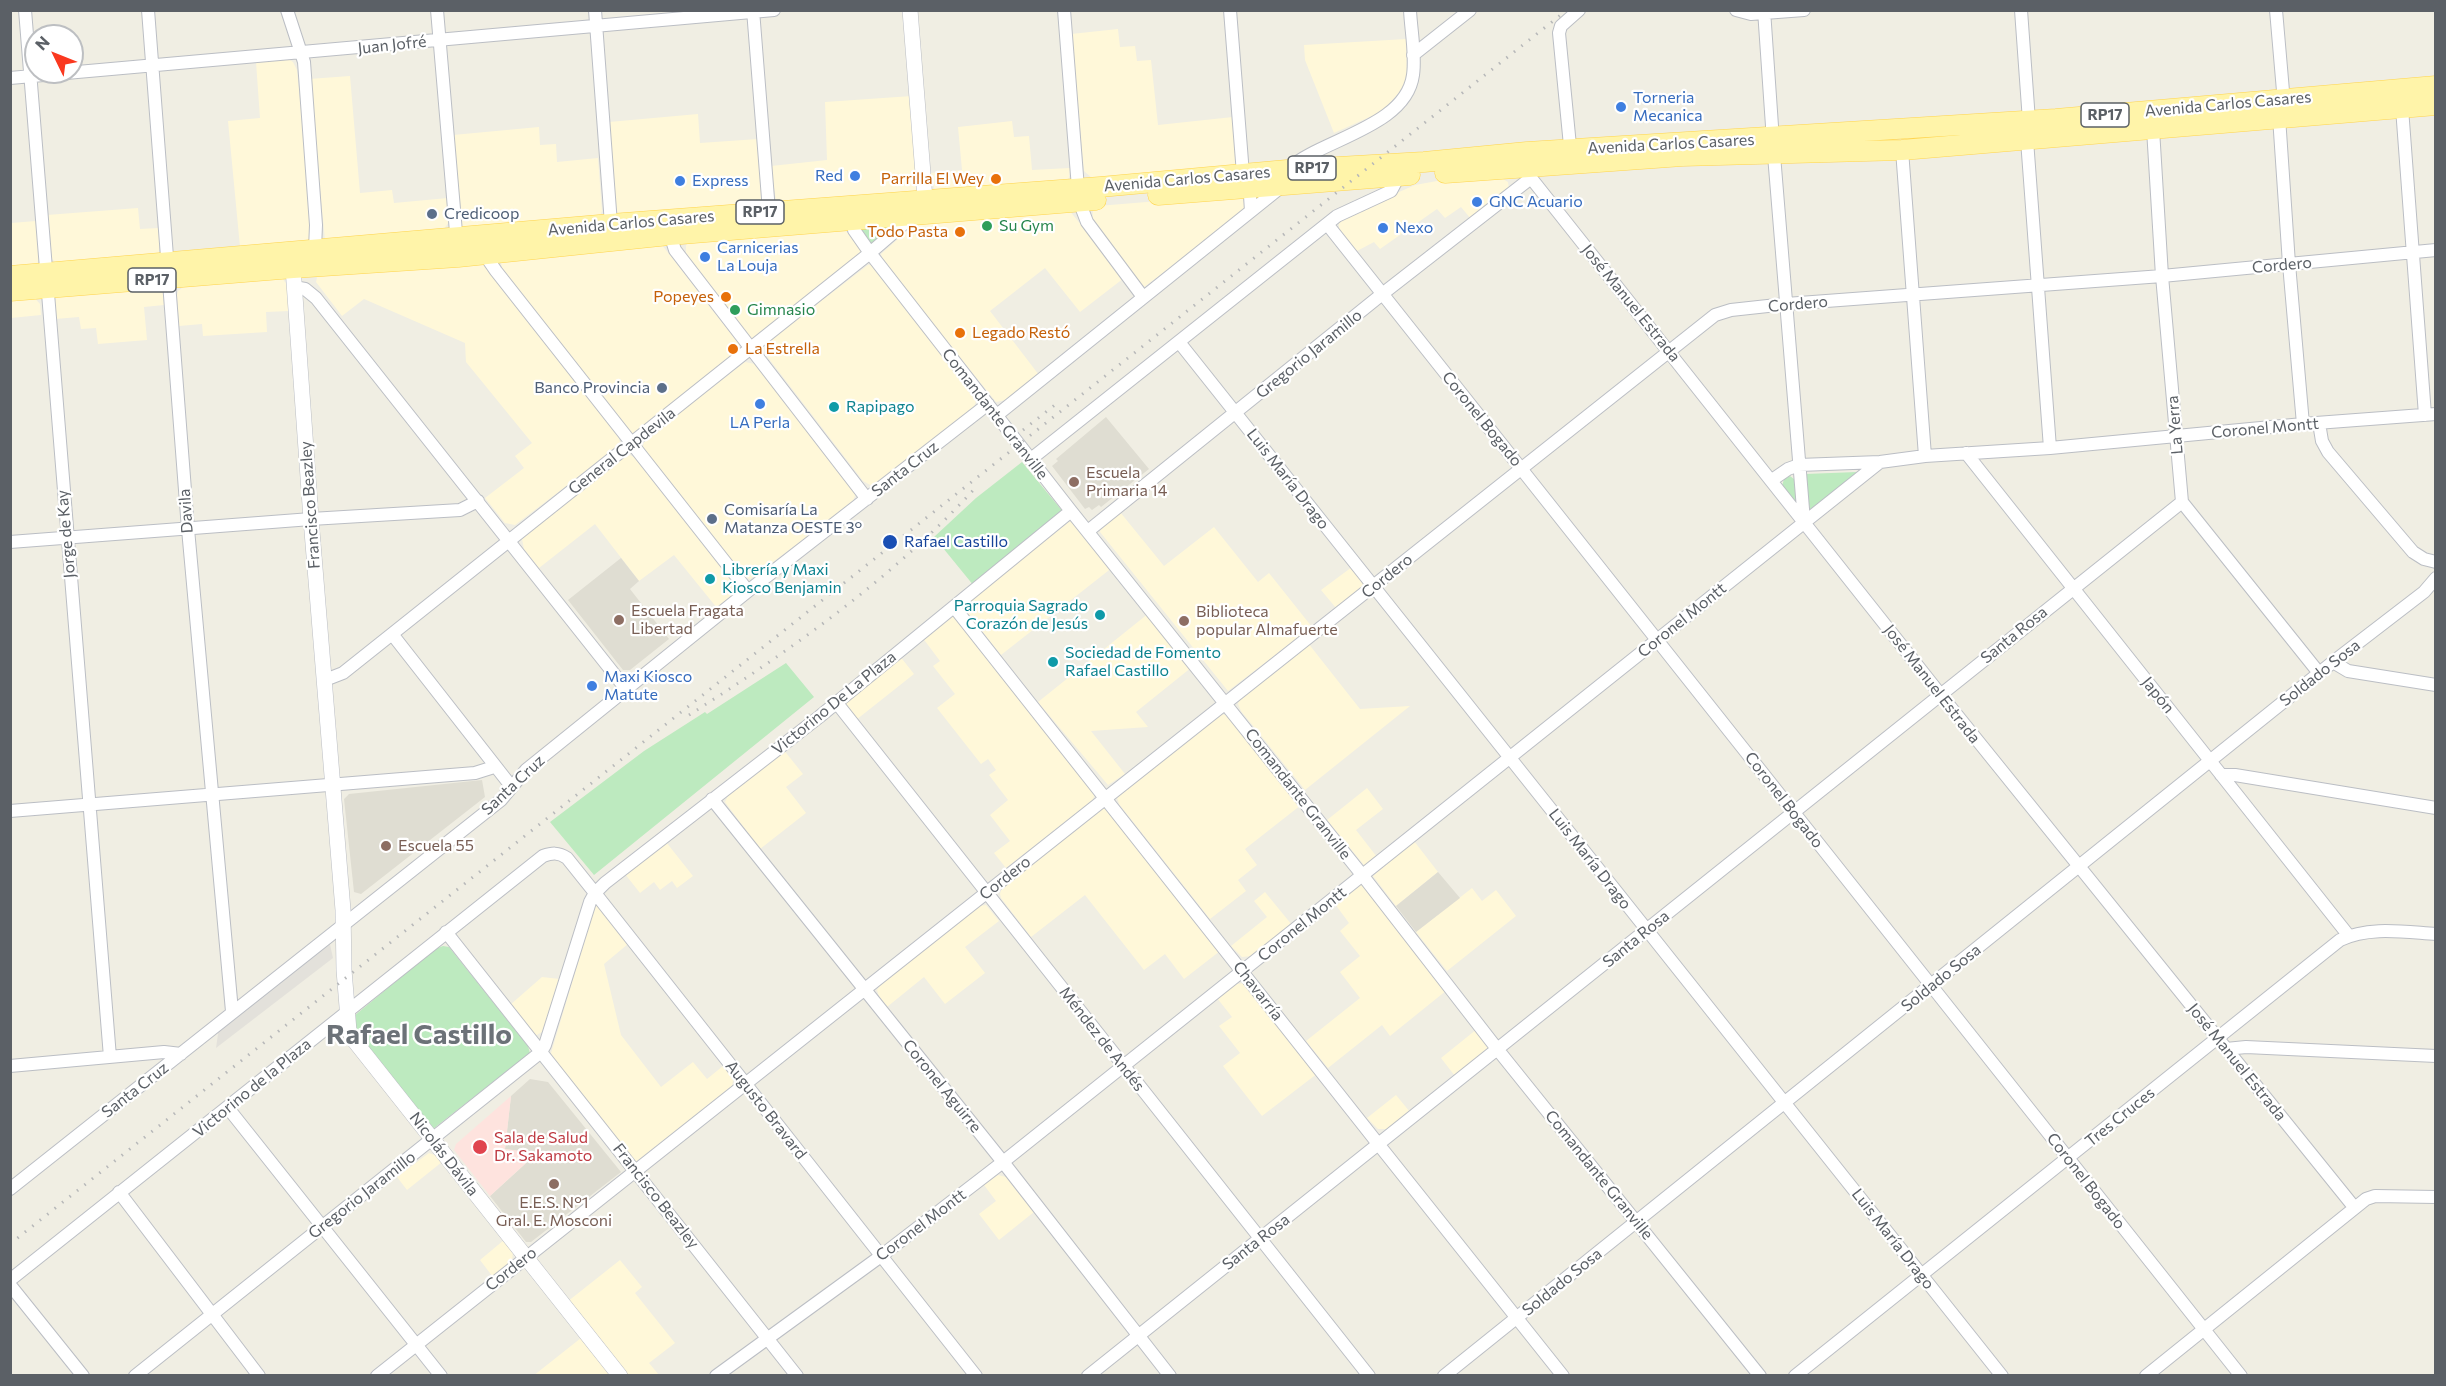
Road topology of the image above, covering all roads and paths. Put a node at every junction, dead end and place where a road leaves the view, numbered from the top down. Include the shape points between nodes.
1 (148, 10) edge
2 (287, 10) edge
3 (437, 10) edge
4 (595, 10) edge
5 (774, 10) edge
6 (910, 10) edge
7 (1064, 10) edge
8 (1230, 10) edge
9 (1410, 10) edge
10 (1470, 10) edge
11 (1579, 10) edge
12 (1736, 10) edge
13 (1804, 10) edge
14 (2021, 10) edge
15 (2276, 10) edge
16 (754, 11) edge
17 (1764, 12) edge
18 (596, 27) junction
19 (440, 40) junction
20 (302, 54) junction
21 (1413, 55) junction
22 (151, 66) junction
23 (84, 72) edge
24 (31, 84) edge
25 (2436, 86) edge
26 (2436, 105) edge
27 (2281, 108) junction
28 (2402, 108) junction
29 (2153, 129) junction
30 (2028, 130) junction
31 (1774, 146) junction
32 (1902, 150) junction
33 (1571, 157) junction
34 (1529, 166) junction
35 (1399, 176) junction
36 (1284, 178) junction
37 (1245, 181) junction
38 (1078, 194) junction
39 (920, 207) junction
40 (769, 211) junction
41 (1251, 211) junction
42 (851, 212) junction
43 (611, 224) junction
44 (1326, 224) junction
45 (669, 228) junction
46 (484, 245) junction
47 (457, 248) junction
48 (315, 249) junction
49 (2436, 250) edge
50 (2412, 252) junction
51 (870, 253) junction
52 (2289, 264) junction
53 (168, 270) junction
54 (10, 276) edge
55 (2162, 276) junction
56 (294, 278) junction
57 (46, 281) junction
58 (2039, 285) junction
59 (10, 291) edge
60 (1381, 295) junction
61 (1913, 295) junction
62 (1143, 297) junction
63 (1786, 304) junction
64 (1179, 342) junction
65 (750, 349) junction
66 (1669, 351) junction
67 (988, 404) junction
68 (1236, 412) junction
69 (997, 415) junction
70 (2430, 415) edge
71 (2319, 423) junction
72 (2303, 424) junction
73 (2176, 436) junction
74 (632, 444) junction
75 (2050, 448) junction
76 (1966, 453) junction
77 (1925, 456) junction
78 (1031, 459) junction
79 (1880, 462) junction
80 (1799, 465) junction
81 (1521, 468) junction
82 (1772, 480) junction
83 (867, 499) junction
84 (478, 501) junction
85 (2182, 502) junction
86 (1071, 511) junction
87 (311, 519) junction
88 (1804, 522) junction
89 (188, 529) junction
90 (1088, 531) junction
91 (67, 538) junction
92 (509, 540) junction
93 (10, 542) edge
94 (2436, 562) edge
95 (2436, 578) edge
96 (1373, 587) junction
97 (2073, 588) junction
98 (748, 591) junction
99 (954, 607) junction
100 (392, 634) junction
101 (1658, 639) junction
102 (2333, 662) junction
103 (2319, 673) junction
104 (325, 680) junction
105 (2436, 685) edge
106 (626, 689) junction
107 (1940, 694) junction
108 (836, 702) junction
109 (1226, 704) junction
110 (1512, 758) junction
111 (2211, 761) junction
112 (494, 767) junction
113 (2222, 775) junction
114 (332, 784) junction
115 (511, 786) junction
116 (211, 793) junction
117 (712, 799) junction
118 (1106, 799) junction
119 (88, 805) junction
120 (2436, 808) edge
121 (10, 811) edge
122 (1793, 812) junction
123 (551, 853) joint
124 (2080, 867) junction
125 (1363, 876) junction
126 (595, 893) junction
127 (986, 893) junction
128 (343, 925) junction
129 (1647, 931) junction
130 (446, 932) junction
131 (2436, 934) edge
132 (2349, 936) junction
133 (1243, 971) junction
134 (1932, 985) junction
135 (864, 989) junction
136 (232, 1011) junction
137 (346, 1012) junction
138 (2218, 1038) junction
139 (2226, 1049) junction
140 (1498, 1050) junction
141 (541, 1052) junction
142 (180, 1054) junction
143 (2436, 1056) edge
144 (110, 1057) junction
145 (1123, 1065) junction
146 (10, 1066) edge
147 (745, 1084) junction
148 (1785, 1103) junction
149 (228, 1108) junction
150 (432, 1140) junction
151 (1378, 1145) junction
152 (2068, 1159) junction
153 (1003, 1162) junction
154 (636, 1170) junction
155 (10, 1189) edge
156 (119, 1192) junction
157 (2436, 1197) edge
158 (2354, 1207) junction
159 (1637, 1222) junction
160 (322, 1227) junction
161 (1260, 1239) junction
162 (881, 1256) junction
163 (526, 1257) junction
164 (1922, 1275) junction
165 (10, 1280) edge
166 (10, 1285) edge
167 (211, 1315) junction
168 (1517, 1318) junction
169 (2204, 1329) junction
170 (1138, 1335) junction
171 (767, 1338) junction
172 (416, 1344) junction
173 (83, 1376) edge
174 (135, 1376) edge
175 (259, 1376) edge
176 (377, 1376) edge
177 (441, 1376) edge
178 (620, 1376) edge
179 (716, 1376) edge
180 (797, 1376) edge
181 (976, 1376) edge
182 (1088, 1376) edge
183 (1170, 1376) edge
184 (1369, 1376) edge
185 (1444, 1376) edge
186 (1563, 1376) edge
187 (1760, 1376) edge
188 (1795, 1376) edge
189 (2002, 1376) edge
190 (2146, 1376) edge
191 (2241, 1376) edge

1 - 22 street, Davila
2 - 20 street
3 - 19 street
4 - 18 street
5 - 16 street, Juan Jofré
6 - 39 street
7 - 38 street
8 - 37 street
9 - 21 street
10 - 21 street
11 - 33 street via 1561,26 1559,33
12 - 17 street
13 - 17 street
14 - 30 street
15 - 27 street
16 - 18 street, Juan Jofré
16 - 40 street
17 - 31 street
18 - 19 street, Juan Jofré
18 - 43 street
19 - 20 street, Juan Jofré
19 - 47 street
20 - 22 street, Juan Jofré
20 - 48 street
21 - 36 street via 1412,81 1392,111 1303,158
22 - 23 street, Juan Jofré
22 - 53 street, Davila
24 - 57 street, Jorge de Kay
25 - 27 main road, Avenida Carlos Casares / RP17
26 - 28 main road, Avenida Carlos Casares / RP17
27 - 28 main road, Avenida Carlos Casares / RP17
27 - 29 main road, Avenida Carlos Casares / RP17
27 - 30 main road, Avenida Carlos Casares / RP17
27 - 52 street
28 - 50 street
29 - 30 main road, Avenida Carlos Casares / RP17
29 - 55 street, La Yerra
30 - 31 main road, Avenida Carlos Casares / RP17
30 - 32 main road, Avenida Carlos Casares / RP17
30 - 58 street
31 - 32 main road, Avenida Carlos Casares / RP17
31 - 33 main road, Avenida Carlos Casares / RP17
31 - 63 street
32 - 61 street
33 - 34 main road, Avenida Carlos Casares / RP17
34 - 35 main road, Avenida Carlos Casares / RP17
34 - 36 main road, Avenida Carlos Casares / RP17 via 1424,162
34 - 60 street, Gregorio Jaramillo
34 - 66 street, José Manuel Estrada
35 - 36 main road, Avenida Carlos Casares / RP17
35 - 44 street via 1391,191
36 - 37 main road, Avenida Carlos Casares / RP17
36 - 41 street
37 - 38 main road, Avenida Carlos Casares / RP17
37 - 41 street
38 - 39 main road, Avenida Carlos Casares / RP17
38 - 62 street via 1087,222
39 - 42 main road, Avenida Carlos Casares / RP17
39 - 51 street, General Capdevila
40 - 42 main road, Avenida Carlos Casares / RP17
40 - 45 main road, Avenida Carlos Casares / RP17
41 - 62 street
42 - 45 main road, Avenida Carlos Casares / RP17
42 - 51 street, Comandante Granville via 854,230
43 - 45 main road, Avenida Carlos Casares / RP17
43 - 46 main road, Avenida Carlos Casares / RP17
44 - 60 street, Coronel Bogado
44 - 64 street
45 - 46 main road, Avenida Carlos Casares / RP17
45 - 65 street via 675,250
46 - 47 main road, Avenida Carlos Casares / RP17
46 - 74 street
47 - 48 main road, Avenida Carlos Casares / RP17
47 - 56 main road, Avenida Carlos Casares / RP17
48 - 53 main road, Avenida Carlos Casares / RP17
48 - 56 street
49 - 50 street, Cordero
50 - 52 street, Cordero
50 - 70 street
51 - 65 street, General Capdevila
51 - 67 street, Comandante Granville
52 - 55 street, Cordero
52 - 72 street
53 - 56 main road, Avenida Carlos Casares / RP17
53 - 57 main road, Avenida Carlos Casares / RP17
53 - 89 street, Davila
54 - 57 main road, Avenida Carlos Casares / RP17
55 - 58 street, Cordero
55 - 73 street, La Yerra
56 - 84 street via 316,298
56 - 87 street, Francisco Beazley
57 - 59 main road, Avenida Carlos Casares / RP17
57 - 91 street, Jorge de Kay
58 - 61 street, Cordero
58 - 75 street
60 - 68 street, Gregorio Jaramillo
60 - 81 street, Coronel Bogado
61 - 63 street, Cordero
61 - 77 street
62 - 69 street
63 - 66 street, Cordero via 1723,311
63 - 80 street
64 - 68 street, Luis María Drago
64 - 78 street
65 - 74 street, General Capdevila
65 - 83 street
66 - 81 street, Cordero
66 - 82 street, José Manuel Estrada
67 - 69 street, Comandante Granville
67 - 83 street, Santa Cruz
68 - 90 street, Gregorio Jaramillo
68 - 96 street, Luis María Drago
69 - 78 street, Comandante Granville
70 - 71 street, Coronel Montt
71 - 72 street, Coronel Montt
71 - 94 street via 2328,452 2413,552
72 - 73 street, Coronel Montt
73 - 75 street, Coronel Montt
73 - 85 street, La Yerra
74 - 92 street, General Capdevila
74 - 98 street
75 - 76 street, Coronel Montt
76 - 77 street, Coronel Montt
76 - 97 street, Japón
77 - 79 street, Coronel Montt
78 - 86 street, Comandante Granville
79 - 80 street, Coronel Montt
79 - 88 street, Coronel Montt
80 - 82 street, Coronel Montt
80 - 88 street
81 - 96 street, Cordero
81 - 101 street, Coronel Bogado
82 - 88 street, José Manuel Estrada
83 - 98 street, Santa Cruz
84 - 87 street via 460,510
84 - 92 street
85 - 97 street, Santa Rosa
85 - 103 street
86 - 90 street, Comandante Granville
86 - 99 street, Victorino De La Plaza
87 - 89 street
87 - 104 street, Francisco Beazley
88 - 101 street, Coronel Montt
88 - 107 street, José Manuel Estrada
89 - 91 street
89 - 116 street, Davila
90 - 109 street, Comandante Granville
91 - 93 street
91 - 119 street, Jorge de Kay
92 - 100 street, General Capdevila
92 - 106 street
95 - 102 street, Soldado Sosa via 2424,592
96 - 109 street, Cordero
96 - 110 street, Luis María Drago
97 - 107 street, Santa Rosa
97 - 111 street, Japón
98 - 106 street, Santa Cruz
99 - 108 street, Victorino De La Plaza
99 - 118 street, Chavarría
100 - 104 street, General Capdevila via 343,673
100 - 112 street
101 - 110 street, Coronel Montt
101 - 122 street, Coronel Bogado
102 - 103 street, Soldado Sosa
102 - 105 street via 2348,671
103 - 111 street, Soldado Sosa
104 - 114 street, Francisco Beazley
106 - 115 street, Santa Cruz
107 - 122 street, Santa Rosa
107 - 124 street, José Manuel Estrada
108 - 117 street, Victorino De La Plaza
108 - 127 street, Méndez de Andés
109 - 118 street, Cordero
109 - 125 street, Comandante Granville
110 - 125 street, Coronel Montt
110 - 129 street, Luis María Drago
111 - 113 street, Japón
111 - 124 street, Soldado Sosa
112 - 114 street via 475,773
112 - 115 street
113 - 120 street
113 - 132 street, Japón
114 - 116 street
114 - 128 street, Francisco Beazley
115 - 128 street, Santa Cruz via 501,800
116 - 119 street
116 - 136 street, Davila
117 - 126 street, Victorino De La Plaza
117 - 135 street, Coronel Aguirre
118 - 127 street, Cordero
118 - 133 street, Chavarría
119 - 121 street
119 - 144 street, Jorge de Kay
122 - 129 street, Santa Rosa
122 - 134 street, Coronel Bogado
123 - 126 street, Augusto Bravard via 567,858
123 - 130 street, Victorino de la Plaza
124 - 134 street, Soldado Sosa
124 - 138 street, José Manuel Estrada
125 - 133 street, Coronel Montt
125 - 140 street, Comandante Granville
126 - 141 street
126 - 147 street, Augusto Bravard
127 - 135 street, Cordero
127 - 145 street, Méndez de Andés
128 - 136 street, Santa Cruz
128 - 137 street, Francisco Beazley
129 - 140 street, Santa Rosa
129 - 148 street, Luis María Drago
130 - 137 street, Victorino de la Plaza
130 - 141 street, Francisco Beazley
131 - 132 street, Tres Cruces via 2382,931
132 - 138 street, Tres Cruces
133 - 145 street, Coronel Montt
133 - 151 street, Chavarría
134 - 148 street, Soldado Sosa
134 - 152 street, Coronel Bogado
135 - 147 street, Cordero
135 - 153 street, Coronel Aguirre
136 - 142 street, Santa Cruz
137 - 149 street, Victorino de la Plaza
137 - 150 street, Nicolás Dávila via 353,1039
138 - 139 street, José Manuel Estrada
138 - 152 street, Tres Cruces
139 - 143 street
139 - 158 street, José Manuel Estrada
140 - 151 street, Santa Rosa
140 - 159 street, Comandante Granville
141 - 150 street, Gregorio Jaramillo
141 - 154 street, Francisco Beazley
142 - 144 street
142 - 155 street, Santa Cruz
144 - 146 street
145 - 153 street, Coronel Montt
145 - 161 street, Méndez de Andés
147 - 154 street, Cordero
147 - 162 street, Augusto Bravard
148 - 159 street, Soldado Sosa
148 - 164 street, Luis María Drago
149 - 156 street, Victorino de la Plaza
149 - 160 street
150 - 160 street, Gregorio Jaramillo
150 - 163 street, Nicolás Dávila
151 - 161 street, Santa Rosa
151 - 168 street, Chavarría
152 - 164 street, Tres Cruces
152 - 169 street, Coronel Bogado
153 - 162 street, Coronel Montt
153 - 170 street, Coronel Aguirre
154 - 163 street, Cordero
154 - 171 street, Francisco Beazley
156 - 165 street, Victorino de la Plaza
156 - 167 street
157 - 158 street via 2375,1196
158 - 169 street
159 - 168 street, Soldado Sosa
159 - 187 street, Comandante Granville
160 - 167 street, Gregorio Jaramillo
160 - 172 street
161 - 170 street, Santa Rosa
161 - 184 street, Méndez de Andés
162 - 171 street, Coronel Montt
162 - 181 street, Augusto Bravard
163 - 172 street, Cordero
163 - 178 street, Nicolás Dávila
164 - 188 street, Tres Cruces
164 - 189 street, Luis María Drago
166 - 173 street
167 - 174 street, Gregorio Jaramillo
167 - 175 street
168 - 185 street, Soldado Sosa
168 - 186 street, Chavarría
169 - 190 street
169 - 191 street, Coronel Bogado
170 - 182 street, Santa Rosa
170 - 183 street, Coronel Aguirre
171 - 179 street, Coronel Montt
171 - 180 street, Francisco Beazley
172 - 176 street, Cordero
172 - 177 street

